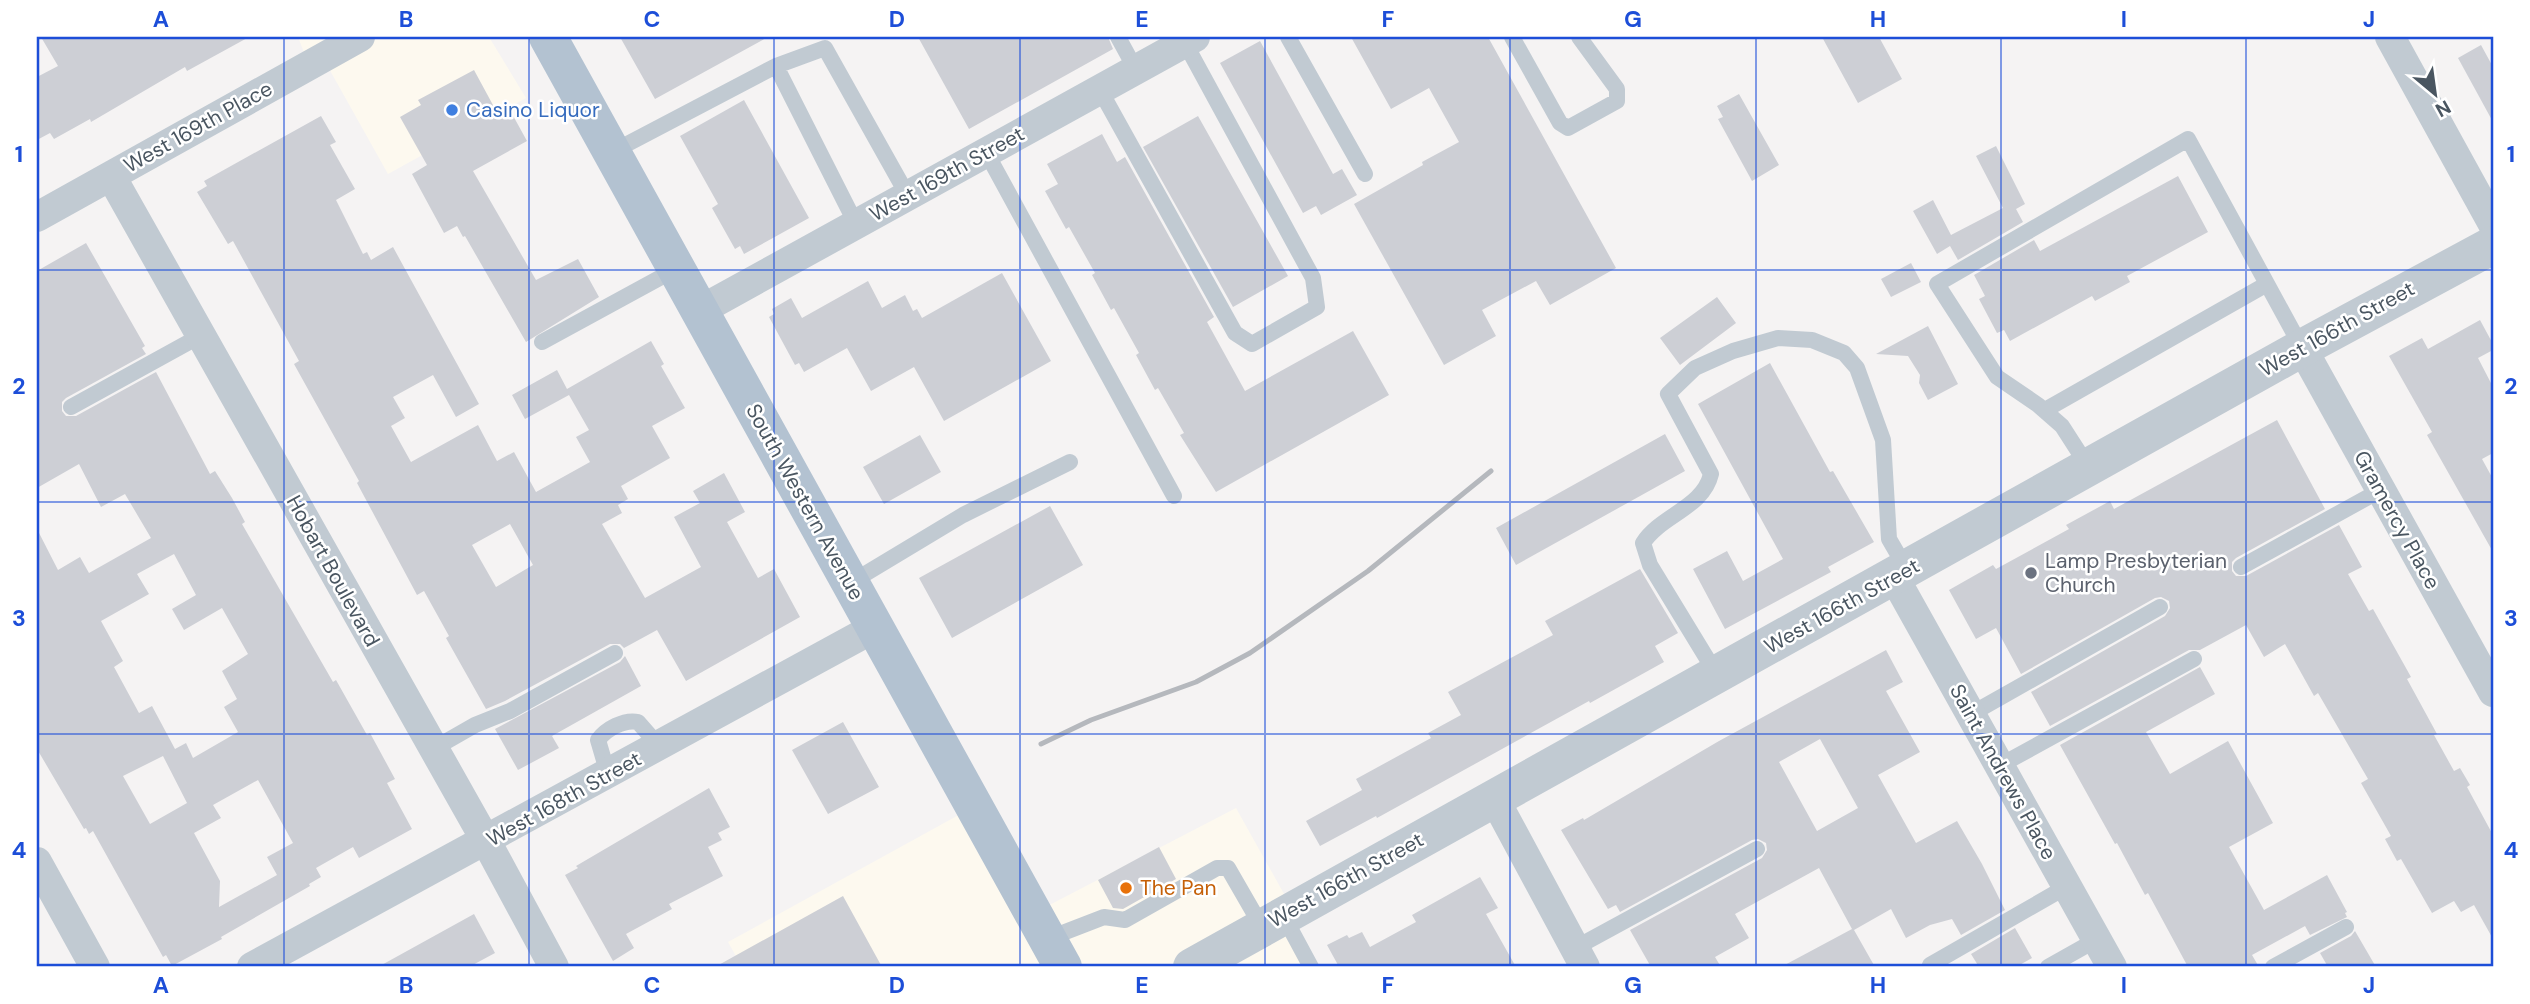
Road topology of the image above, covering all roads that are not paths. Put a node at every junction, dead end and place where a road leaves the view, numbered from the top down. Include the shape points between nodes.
1 (360, 37) edge
2 (1118, 37) edge
3 (1288, 37) edge
4 (1512, 37) edge
5 (1579, 37) edge
6 (2390, 37) edge
7 (554, 39) edge
8 (1190, 40) edge
9 (776, 66) junction
10 (1136, 70) junction
11 (1100, 90) junction
12 (612, 152) junction
13 (986, 152) junction
14 (1366, 174) dead end
15 (110, 176) junction
16 (908, 196) junction
17 (37, 217) edge
18 (856, 224) junction
19 (2493, 224) edge
20 (2493, 245) edge
21 (676, 269) junction
22 (2267, 284) junction
23 (699, 311) junction
24 (200, 336) junction
25 (542, 342) dead end
26 (2302, 348) junction
27 (71, 407) dead end
28 (2045, 410) junction
29 (1070, 462) dead end
30 (2089, 468) junction
31 (2381, 490) junction
32 (1174, 496) dead end
33 (2241, 567) dead end
34 (1900, 574) junction
35 (850, 583) junction
36 (2160, 607) dead end
37 (874, 628) junction
38 (615, 653) dead end
39 (2194, 659) dead end
40 (1717, 675) junction
41 (2493, 692) edge
42 (1970, 714) junction
43 (433, 749) junction
44 (1999, 766) junction
45 (1494, 798) junction
46 (486, 841) junction
47 (1757, 849) dead end
48 (37, 862) edge
49 (2066, 887) junction
50 (1272, 921) junction
51 (2346, 927) dead end
52 (2096, 940) junction
53 (1055, 953) edge
54 (1580, 958) edge
55 (1930, 965) dead end
56 (95, 967) edge
57 (252, 967) edge
58 (554, 967) edge
59 (1192, 967) edge
60 (1311, 967) edge
61 (2048, 967) edge
62 (2112, 967) edge
63 (2273, 967) edge

1 - 15 street, West 169th Place
2 - 10 lane
3 - 14 lane
4 - 5 lane via 1560,123 1568,128 1617,101 1617,89
6 - 19 street
7 - 12 main road, South Western Avenue
8 - 10 street, West 169th Street
8 - 11 lane via 1313,278 1317,307 1252,344 1236,333
9 - 12 lane
9 - 16 lane via 825,48
9 - 18 lane
10 - 11 street, West 169th Street
11 - 13 street, West 169th Street
12 - 21 main road, South Western Avenue
13 - 16 street, West 169th Street
13 - 32 lane
15 - 17 street, West 169th Place
15 - 24 street, Hobart Boulevard
16 - 18 street, West 169th Street
18 - 23 street, West 169th Street
20 - 26 street, West 166th Street
21 - 23 main road, South Western Avenue
21 - 25 lane
22 - 26 lane
22 - 28 lane
22 - 28 lane via 2189,139 1937,284 1997,377
23 - 35 main road, South Western Avenue
24 - 27 lane
24 - 43 street, Hobart Boulevard
26 - 30 street, West 166th Street
26 - 31 street, Gramercy Place
28 - 30 lane via 2062,426
29 - 35 lane via 963,515
30 - 34 street, West 166th Street
31 - 33 lane
31 - 41 street, Gramercy Place
34 - 40 street, West 166th Street
34 - 40 lane via 1889,539 1883,440 1857,368 1844,352 1812,340 1778,338 1695,368 1668,394 1711,474 1708,487 1649,533 1643,543 1650,565
34 - 42 street, Saint Andrews Place
35 - 37 main road, South Western Avenue
36 - 42 lane
37 - 46 street, West 168th Street
37 - 53 main road, South Western Avenue
38 - 43 lane
39 - 44 lane
40 - 45 street, West 166th Street
42 - 44 street, Saint Andrews Place
43 - 46 street, Hobart Boulevard
44 - 49 street, Saint Andrews Place
45 - 50 street, West 166th Street
45 - 54 street
46 - 57 street, West 168th Street
46 - 58 street, Hobart Boulevard
47 - 54 lane
48 - 56 street
49 - 52 street, Saint Andrews Place
49 - 55 lane
50 - 53 lane via 1227,868 1217,868 1125,920 1104,917
50 - 59 street, West 166th Street
50 - 60 lane
51 - 63 lane
52 - 61 lane
52 - 62 street, Saint Andrews Place

